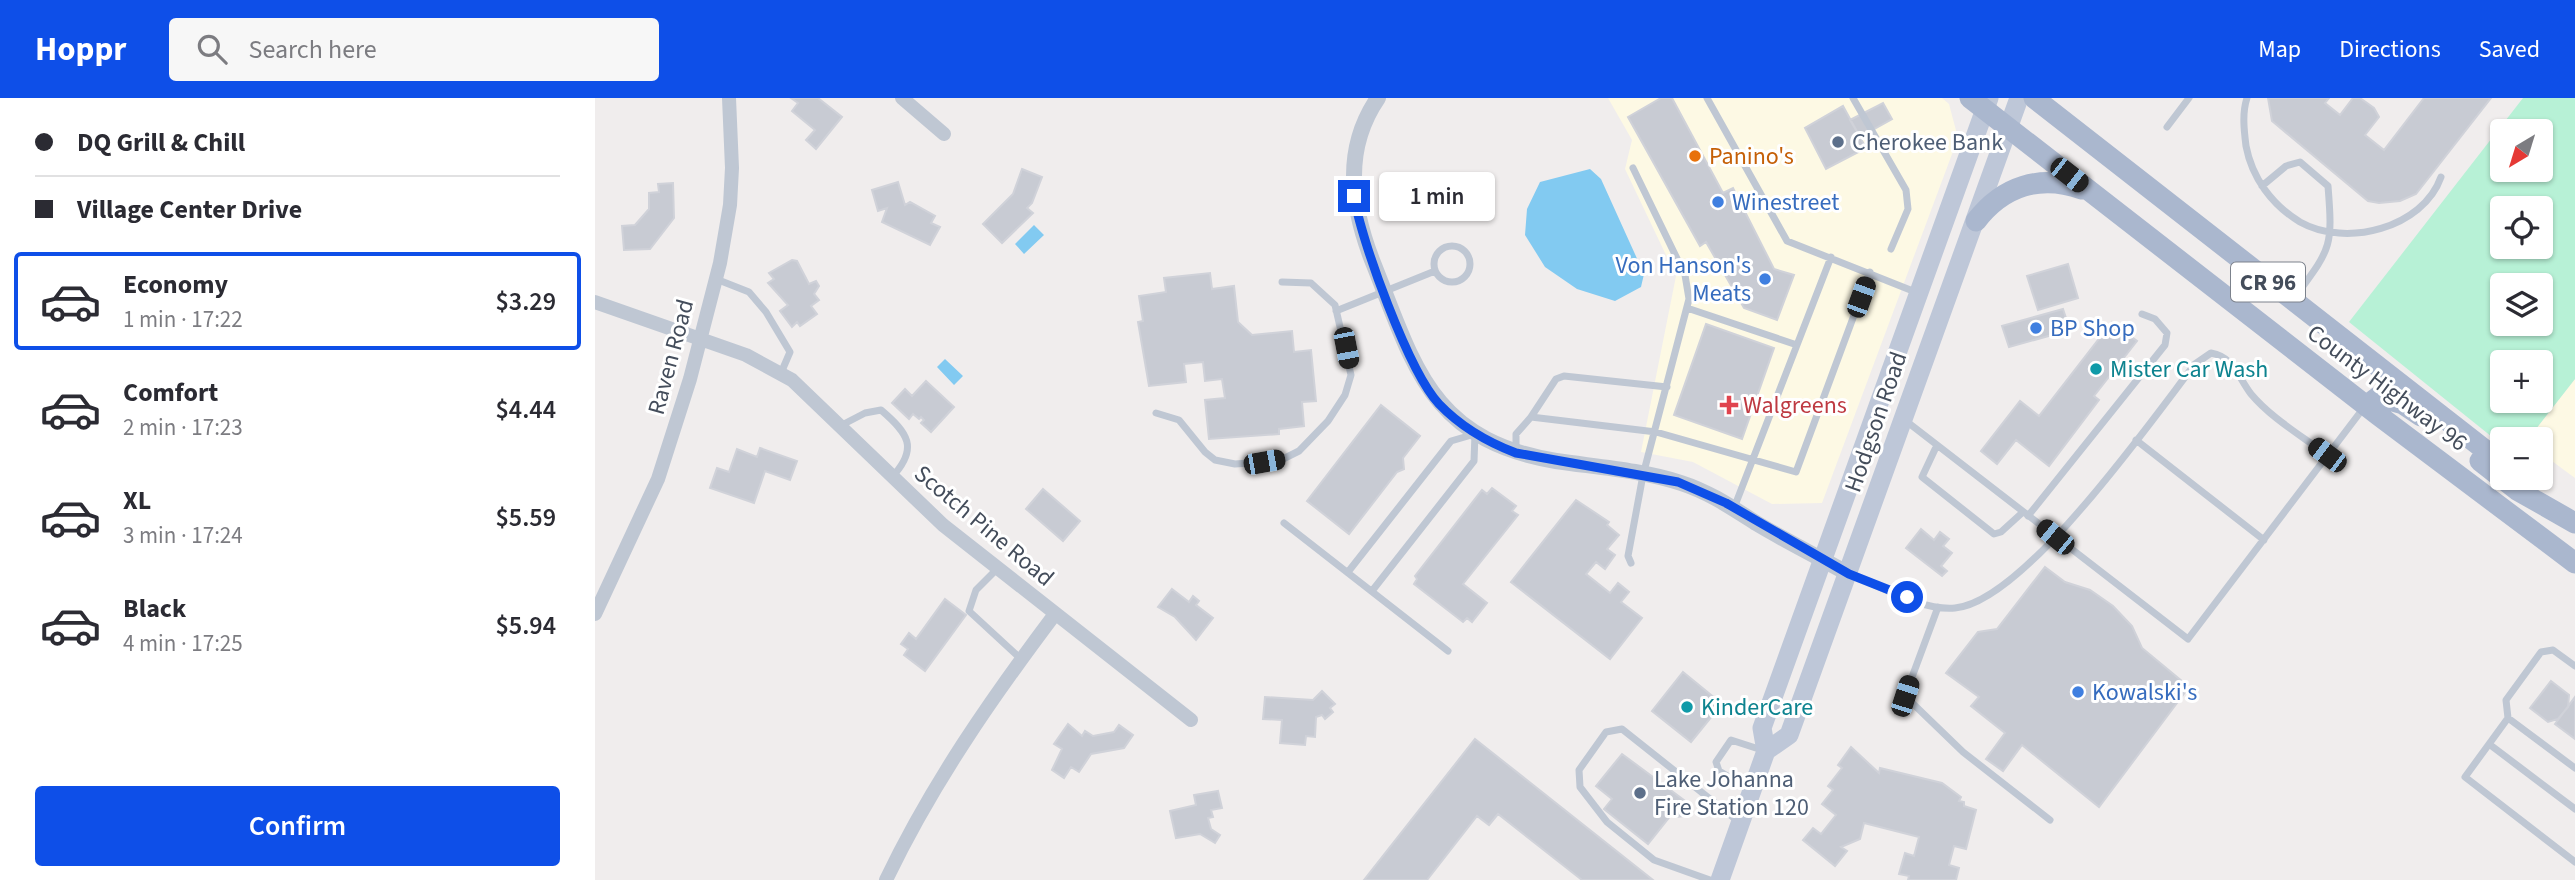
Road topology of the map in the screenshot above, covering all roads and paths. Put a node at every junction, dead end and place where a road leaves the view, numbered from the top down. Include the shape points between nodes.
1 (729, 98) edge
2 (902, 98) edge
3 (1378, 98) edge
4 (1707, 98) edge
5 (1853, 98) edge
6 (2018, 98) edge
7 (2034, 98) edge
8 (2189, 98) edge
9 (2247, 98) edge
10 (1981, 102) edge
11 (2007, 127) junction
12 (2167, 127) dead end
13 (944, 134) dead end
14 (1633, 168) dead end
15 (2441, 177) dead end
16 (2262, 187) junction
17 (2090, 192) junction
18 (1976, 221) junction
19 (2332, 233) junction
20 (1891, 249) dead end
21 (1831, 257) junction
22 (1435, 271) junction
23 (1870, 272) junction
24 (716, 279) junction
25 (1282, 282) dead end
26 (1385, 292) junction
27 (1919, 293) junction
28 (2292, 301) junction
29 (595, 302) edge
30 (1687, 308) junction
31 (1336, 311) junction
32 (2142, 314) dead end
33 (700, 341) junction
34 (1797, 345) junction
35 (781, 373) junction
36 (1667, 387) junction
37 (2366, 406) junction
38 (1156, 413) dead end
39 (1531, 417) junction
40 (1904, 420) junction
41 (840, 426) junction
42 (1656, 432) junction
43 (1475, 434) junction
44 (2136, 440) junction
45 (1937, 445) junction
46 (1516, 453) junction
47 (2490, 454) edge
48 (2327, 455) junction
49 (1754, 459) junction
50 (1643, 475) junction
51 (891, 478) junction
52 (2536, 490) edge
53 (1734, 508) junction
54 (2025, 514) junction
55 (2575, 521) edge
56 (1284, 523) dead end
57 (2055, 537) junction
58 (2264, 540) junction
59 (1823, 559) junction
60 (1631, 563) dead end
61 (2575, 563) edge
62 (997, 569) junction
63 (1347, 572) junction
64 (1849, 574) junction
65 (1372, 591) junction
66 (1938, 607) junction
67 (595, 614) edge
68 (1055, 614) junction
69 (1448, 651) dead end
70 (1021, 659) junction
71 (2575, 666) edge
72 (2508, 718) junction
73 (1191, 720) dead end
74 (2489, 744) junction
75 (1766, 751) junction
76 (2575, 768) edge
77 (1751, 790) junction
78 (2575, 809) edge
79 (2050, 820) dead end
80 (1739, 823) junction
81 (2575, 862) edge
82 (886, 880) edge
83 (1710, 880) edge
84 (1720, 880) edge

1 - 24 street, Raven Road via 730,205
2 - 13 street
3 - 26 street via 1356,152 1354,196
4 - 21 lane via 1787,241
5 - 20 lane via 1906,190 1908,209
6 - 11 main road, Hodgson Road
7 - 28 main road, County Highway 96 / CR 96
8 - 12 lane
9 - 16 lane via 2243,129 2248,157
10 - 11 main road, County Highway 96 / CR 96
10 - 27 main road, Hodgson Road
11 - 17 main road, County Highway 96 / CR 96
11 - 18 main road, Hodgson Road
14 - 30 lane via 1685,275
15 - 19 lane via 2435,195 2403,221 2371,230
16 - 19 lane via 2301,222
16 - 19 lane via 2286,166 2300,162 2328,186
17 - 18 main road via 2063,183 2031,183 2002,195
17 - 37 main road, County Highway 96 / CR 96
18 - 40 main road, Hodgson Road via 1944,299
19 - 28 lane via 2327,252
21 - 23 lane
21 - 34 lane
22 - 22 lane via 1454,283 1471,270 1471,259 1462,248 1451,246 1435,258
22 - 26 lane
23 - 27 lane
23 - 49 lane via 1796,472
24 - 33 street, Raven Road
24 - 35 lane via 749,292 766,312 790,352
25 - 31 lane via 1311,283 1322,290
26 - 31 lane
26 - 43 street via 1425,385 1438,403
27 - 59 main road, Hodgson Road
28 - 47 main road, County Highway 96 / CR 96
29 - 33 street, Scotch Pine Road
30 - 34 lane
30 - 36 lane
31 - 38 lane via 1351,375 1345,395 1328,421 1292,454 1235,464 1215,460 1179,420
32 - 54 lane via 2155,319 2167,333 2165,345
33 - 35 street, Scotch Pine Road via 746,355
33 - 67 street, Raven Road via 658,479
34 - 49 lane
35 - 41 street, Scotch Pine Road
36 - 39 lane via 1564,376 1556,379
36 - 42 lane
37 - 48 lane
37 - 55 main road via 2378,397 2403,404 2517,490
37 - 61 main road, County Highway 96 / CR 96
39 - 42 lane
39 - 46 lane via 1517,434
40 - 45 lane
40 - 64 main road, Hodgson Road
41 - 51 street, Scotch Pine Road
41 - 51 lane via 881,410 901,427 909,446 904,464
42 - 49 lane
42 - 50 lane
43 - 46 street
43 - 63 lane via 1451,441
43 - 65 lane via 1474,461
44 - 48 lane via 2195,364 2211,353 2232,364 2261,404
44 - 57 lane
44 - 58 lane
45 - 54 lane
45 - 54 lane via 1926,465 1924,482 1994,534
46 - 50 street
48 - 58 lane
49 - 53 lane
50 - 53 street via 1691,487
50 - 60 lane via 1627,556
51 - 62 street, Scotch Pine Road
52 - 55 main road
53 - 59 street
54 - 57 lane
56 - 63 lane
57 - 58 lane via 2186,639
57 - 66 lane via 1999,591 1968,607
59 - 64 street
59 - 75 main road, Hodgson Road via 1762,728
62 - 68 street, Scotch Pine Road
62 - 70 lane via 976,590 969,611
63 - 65 lane
64 - 66 lane
64 - 75 main road, Hodgson Road via 1789,735
65 - 69 lane
66 - 79 lane via 1905,696 1963,751
68 - 70 street, Scotch Pine Road
68 - 73 street
70 - 82 street, Scotch Pine Road via 944,771
71 - 72 lane via 2553,650 2541,652 2505,700
72 - 74 lane
72 - 76 lane
74 - 78 lane
74 - 81 lane via 2465,776
75 - 77 main road, Hodgson Road
75 - 77 lane via 1731,740 1716,762 1719,771
77 - 80 main road, Hodgson Road
80 - 83 lane via 1622,729 1606,732 1579,771 1580,787 1607,822 1654,860
80 - 84 main road, Hodgson Road

